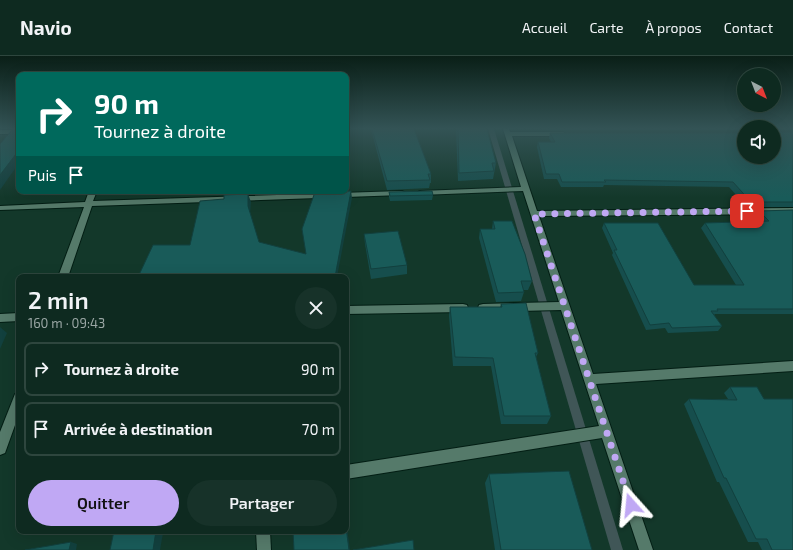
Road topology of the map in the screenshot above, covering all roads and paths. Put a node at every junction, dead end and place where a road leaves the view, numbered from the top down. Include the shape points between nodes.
1 (514, 152) edge
2 (526, 189) junction
3 (92, 194) edge
4 (89, 204) junction
5 (0, 208) edge
6 (793, 211) edge
7 (534, 214) junction
8 (64, 274) edge
9 (565, 306) junction
10 (349, 310) edge
11 (16, 317) edge
12 (0, 318) edge
13 (793, 366) edge
14 (589, 379) junction
15 (16, 406) edge
16 (606, 431) junction
17 (0, 449) edge
18 (349, 472) edge
19 (262, 534) edge
20 (264, 550) edge
21 (646, 550) edge

1 - 2 street
2 - 4 street
2 - 7 street
3 - 4 street
4 - 5 street
4 - 8 street
6 - 7 street
7 - 9 street
9 - 10 street
9 - 14 street
11 - 12 street
13 - 14 street
14 - 16 street
15 - 17 street
16 - 18 street
16 - 21 street
19 - 20 street

